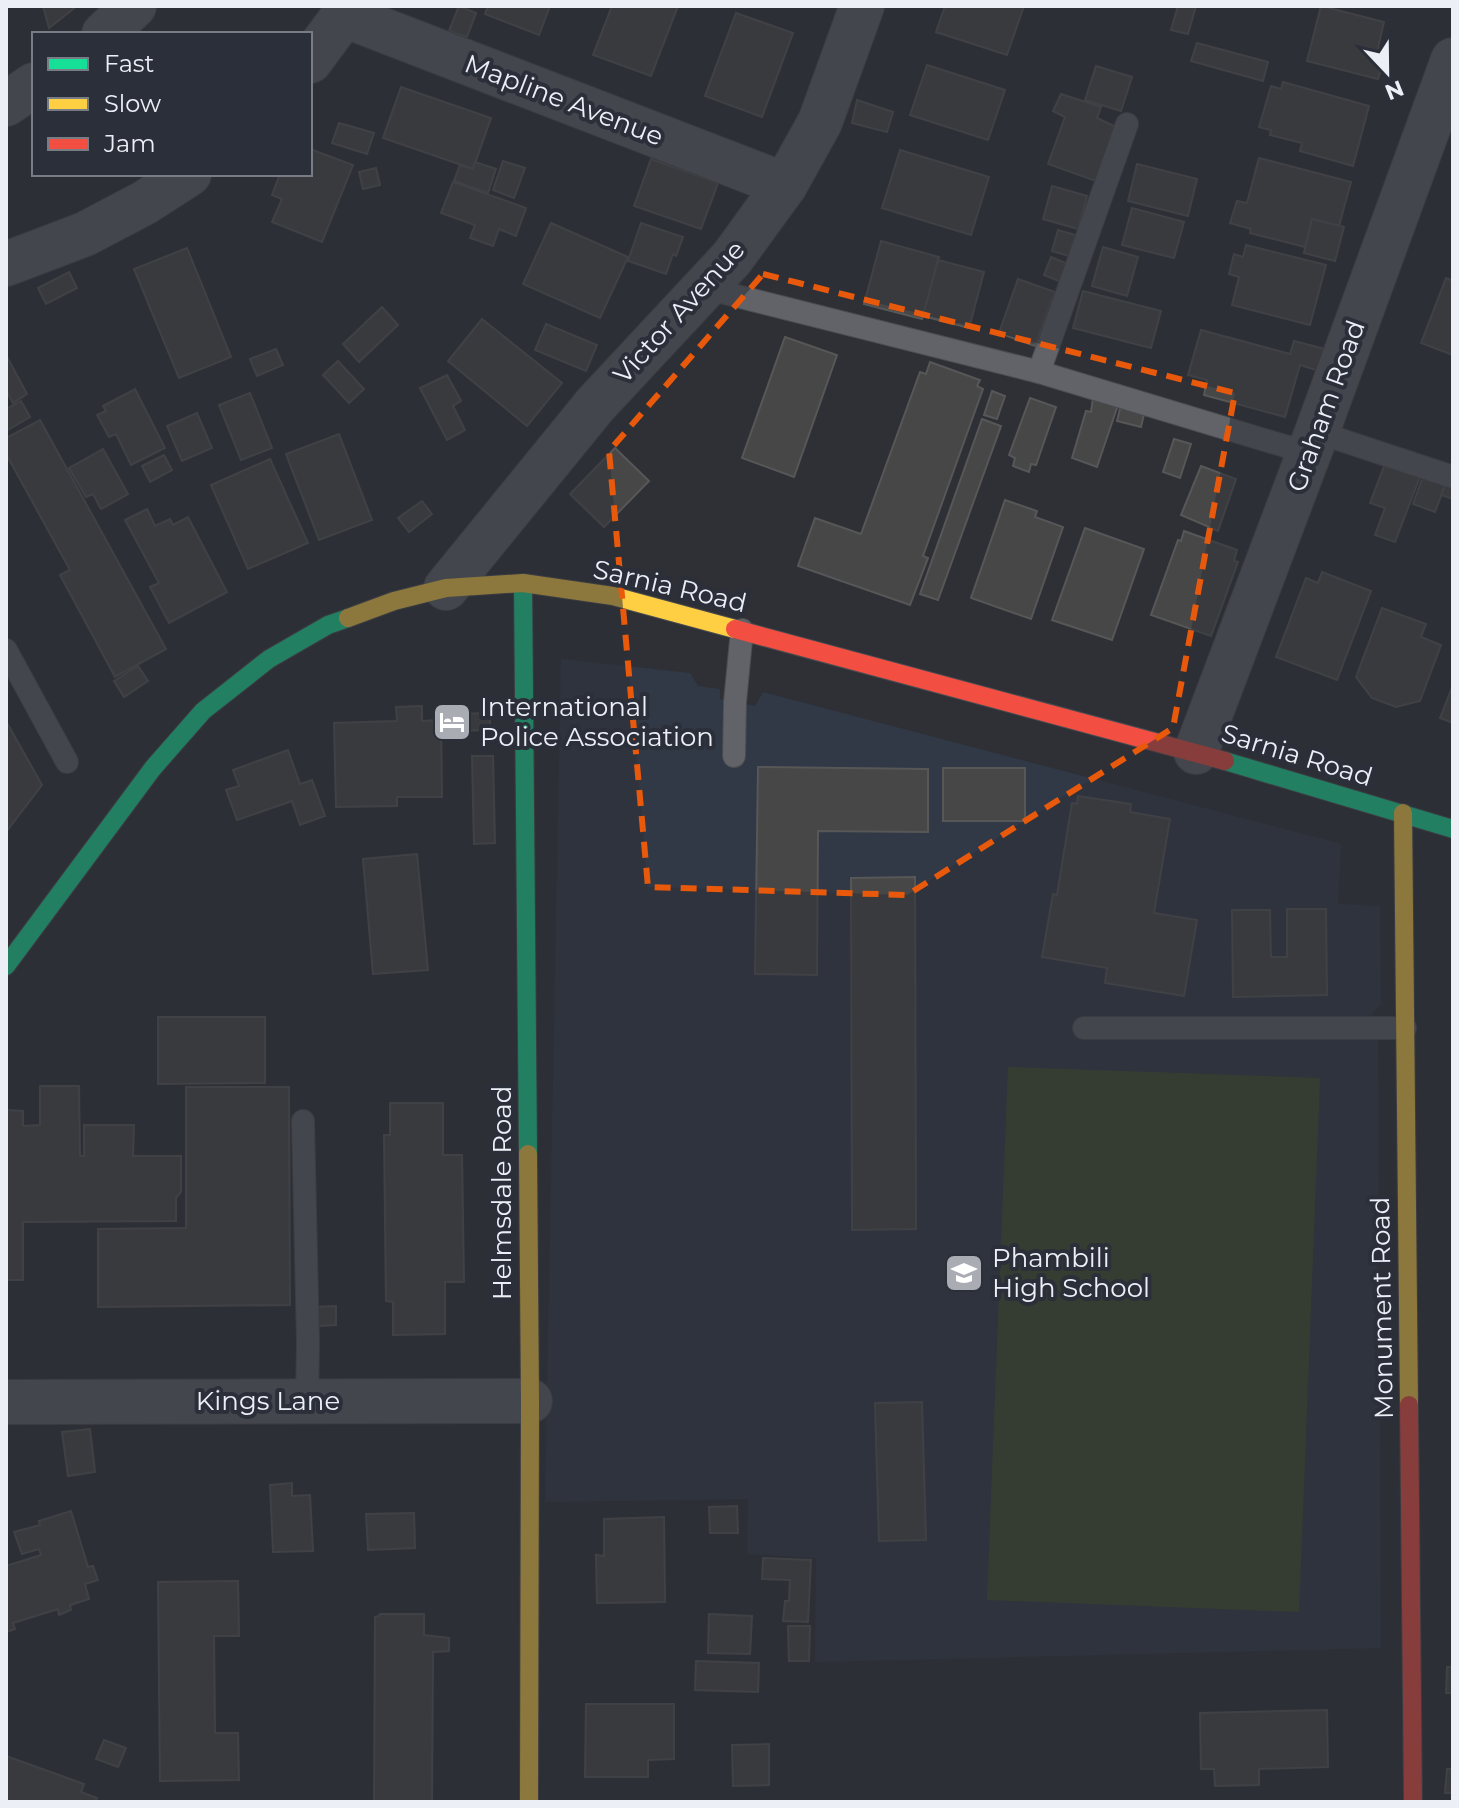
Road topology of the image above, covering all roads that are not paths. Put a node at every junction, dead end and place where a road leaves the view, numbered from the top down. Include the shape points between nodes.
1 (134, 6) edge
2 (862, 6) edge
3 (346, 10) edge
4 (106, 32) edge
5 (312, 58) edge
6 (1453, 60) edge
7 (32, 86) edge
8 (6, 104) edge
9 (1127, 124) dead end
10 (186, 176) edge
11 (785, 185) junction
12 (6, 264) edge
13 (705, 288) junction
14 (1039, 372) junction
15 (1312, 443) junction
16 (1453, 477) edge
17 (523, 583) junction
18 (446, 588) junction
19 (742, 630) junction
20 (6, 650) edge
21 (1196, 752) junction
22 (734, 756) dead end
23 (67, 762) dead end
24 (1403, 813) junction
25 (1453, 829) edge
26 (6, 966) edge
27 (1084, 1028) dead end
28 (1405, 1028) junction
29 (303, 1121) dead end
30 (307, 1401) junction
31 (530, 1401) junction
32 (6, 1402) edge
33 (529, 1802) edge
34 (1413, 1802) edge

1 - 4 street
2 - 11 street, Victor Avenue via 820,122
3 - 5 street
3 - 11 street, Mapline Avenue
6 - 15 street, Graham Road
7 - 8 street
9 - 14 lane
10 - 12 street via 85,234
11 - 13 street, Victor Avenue
13 - 14 lane
13 - 18 street, Victor Avenue via 595,405
14 - 15 lane
15 - 16 lane
15 - 21 street, Graham Road
17 - 18 street, Sarnia Road
17 - 19 street, Sarnia Road via 613,596
17 - 31 street, Helmsdale Road
18 - 26 street, Sarnia Road via 328,625 269,659 203,711 153,768
19 - 21 street, Sarnia Road
19 - 22 lane
20 - 23 lane
21 - 24 street, Sarnia Road
24 - 25 street, Sarnia Road
24 - 28 street, Monument Road
27 - 28 lane
28 - 34 street, Monument Road
29 - 30 lane
30 - 31 street, Kings Lane
30 - 32 street, Kings Lane
31 - 33 street, Helmsdale Road

